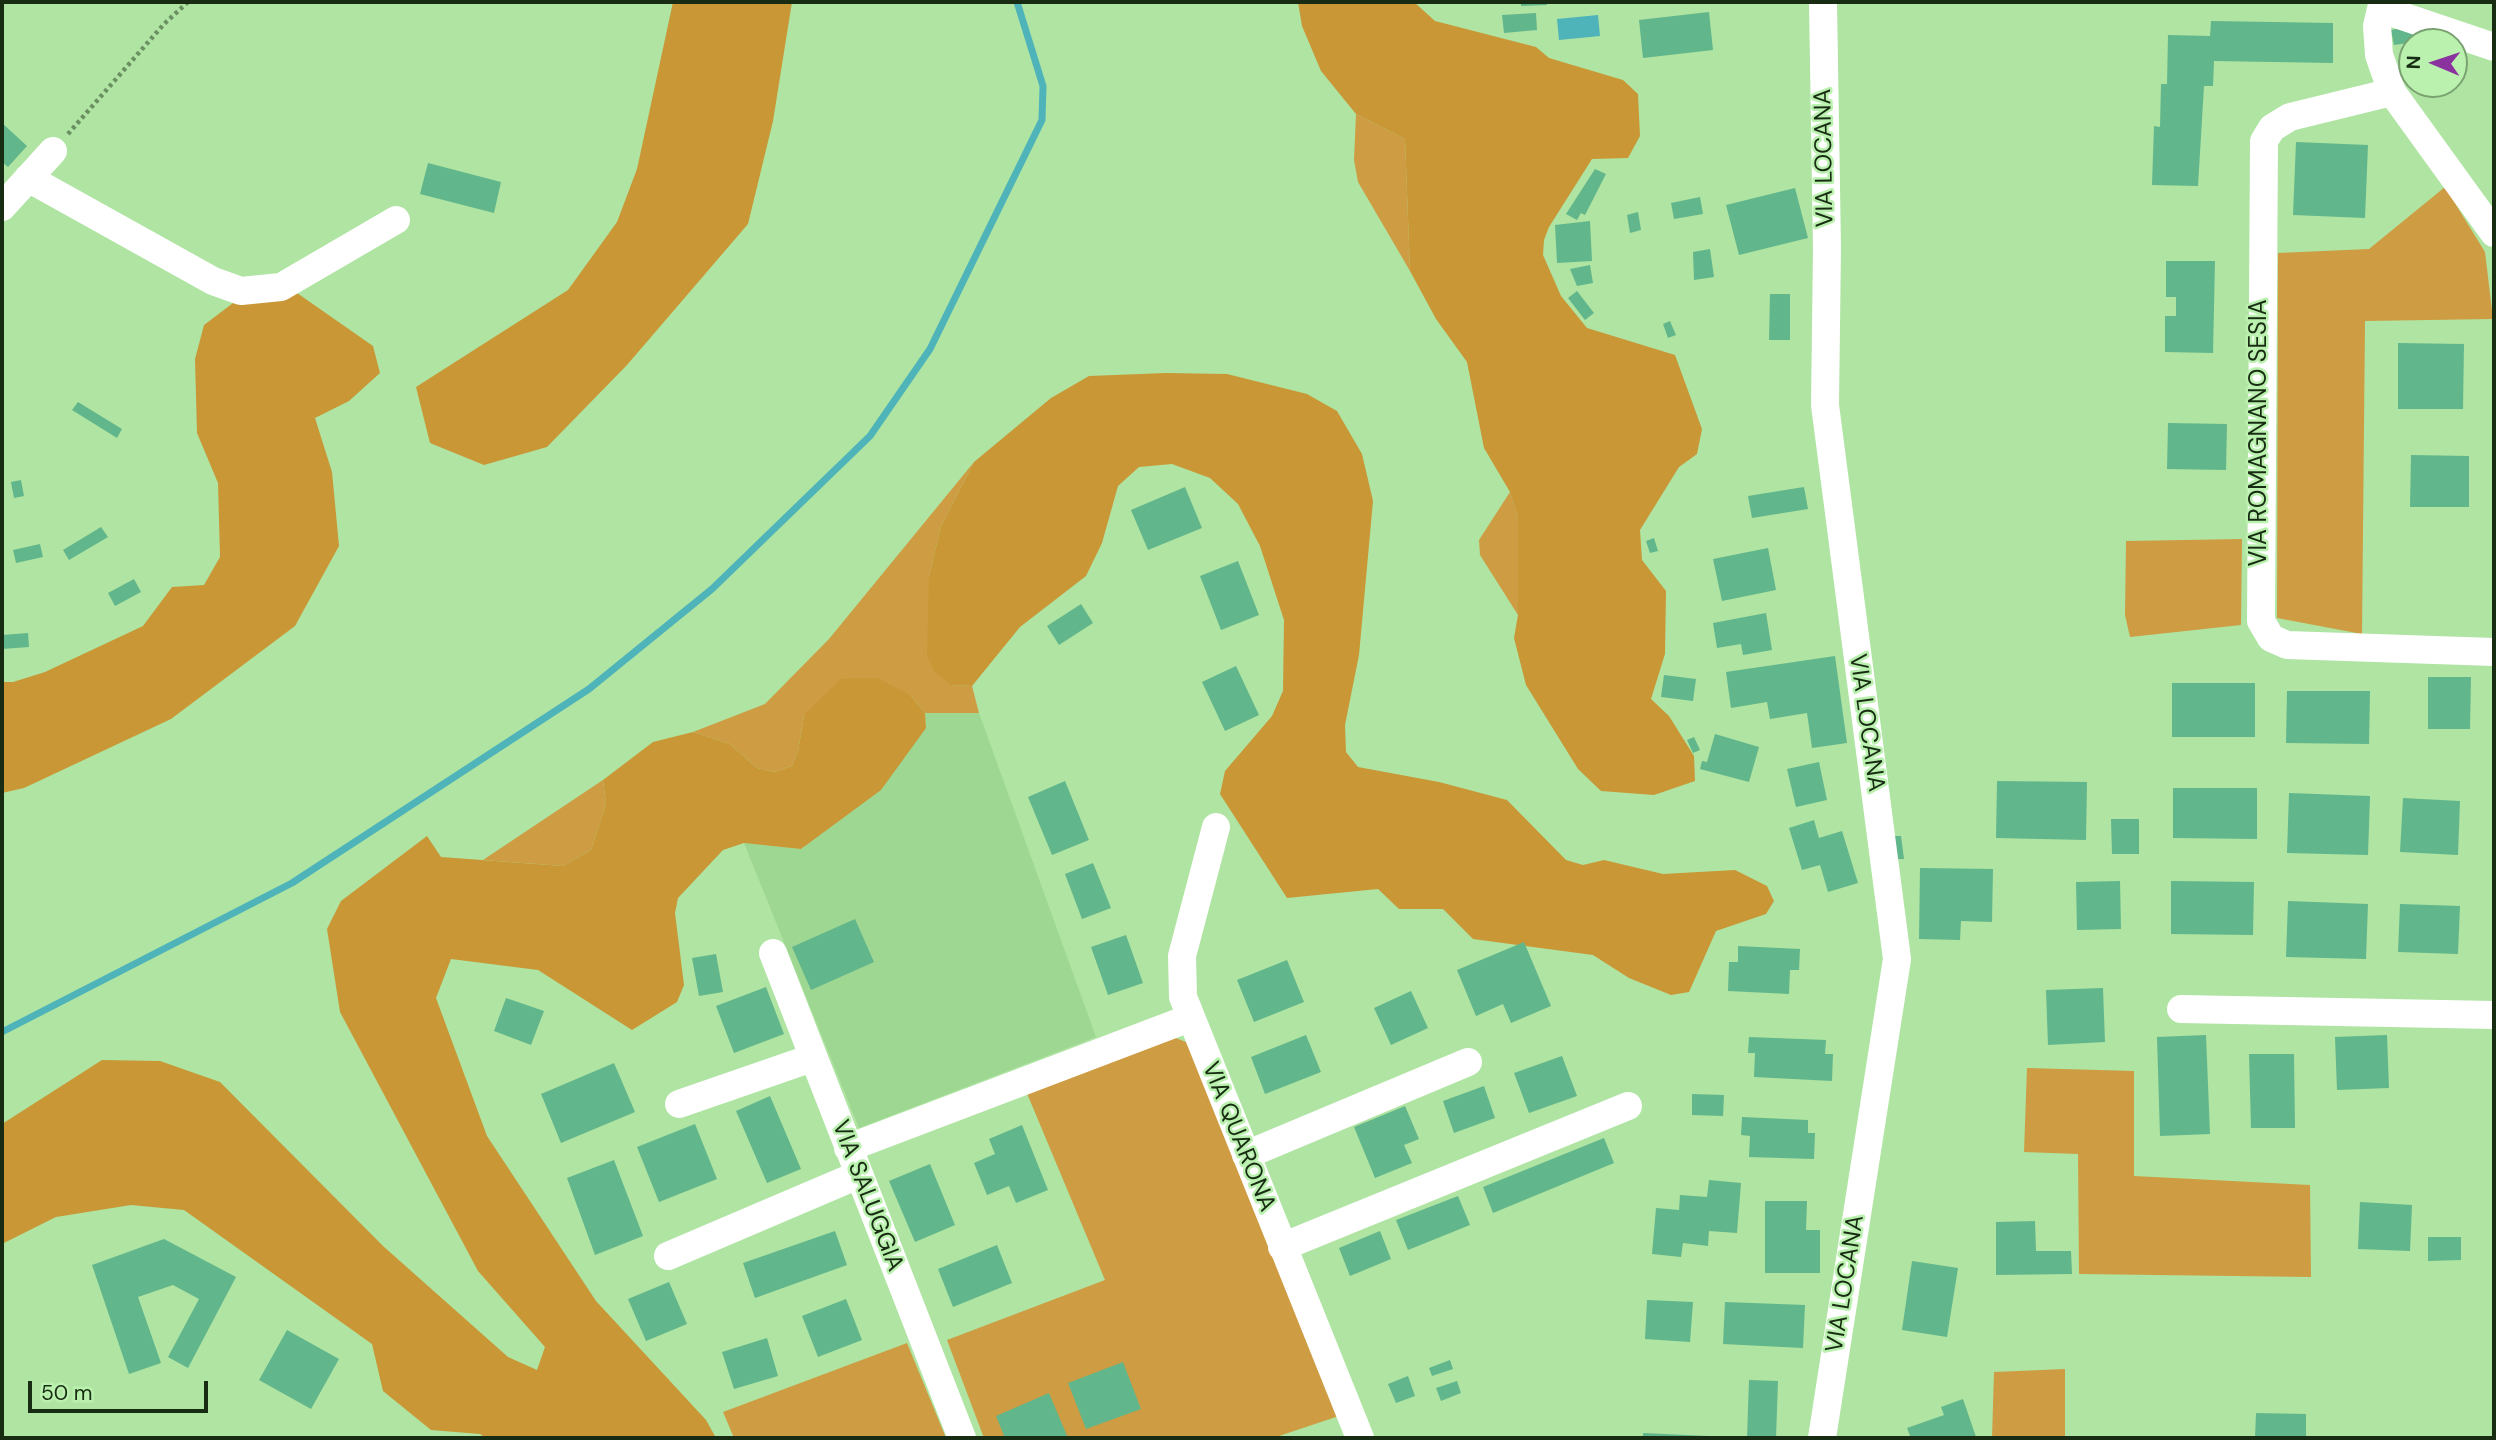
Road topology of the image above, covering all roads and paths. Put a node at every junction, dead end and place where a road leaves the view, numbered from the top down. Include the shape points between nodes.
1 (188, 2) edge
2 (1823, 2) edge
3 (2382, 6) edge
4 (2494, 47) edge
5 (2392, 92) junction
6 (53, 151) joint
7 (28, 178) junction
8 (2, 208) edge
9 (396, 220) dead end
10 (2494, 233) edge
11 (2494, 652) edge
12 (1216, 827) dead end
13 (773, 953) dead end
14 (2181, 1009) dead end
15 (2494, 1015) edge
16 (1190, 1018) junction
17 (813, 1058) junction
18 (1468, 1062) dead end
19 (679, 1104) dead end
20 (1629, 1106) dead end
21 (848, 1148) junction
22 (1246, 1155) junction
23 (858, 1175) junction
24 (1282, 1247) junction
25 (668, 1256) dead end
26 (962, 1438) edge
27 (1360, 1438) edge
28 (1822, 1438) edge

1 - 6 path
2 - 28 street, VIA LOCANA via 1825,405 1897,959
3 - 4 street
3 - 5 street via 2377,26 2379,55
5 - 10 street
5 - 11 street, VIA ROMAGNANO SESIA via 2296,114 2276,124 2264,141 2261,621 2271,638 2287,645
6 - 7 street
7 - 8 street
7 - 9 street via 213,281 241,291 281,287
12 - 16 street, VIA QUARONA via 1180,967 1180,988
13 - 17 street, VIA SALUGGIA
14 - 15 street
16 - 21 street
16 - 22 street, VIA QUARONA
17 - 19 street
17 - 21 street, VIA SALUGGIA
18 - 22 street
20 - 24 street
21 - 23 street, VIA SALUGGIA
22 - 24 street, VIA QUARONA
23 - 25 street
23 - 26 street, VIA SALUGGIA
24 - 27 street, VIA QUARONA

